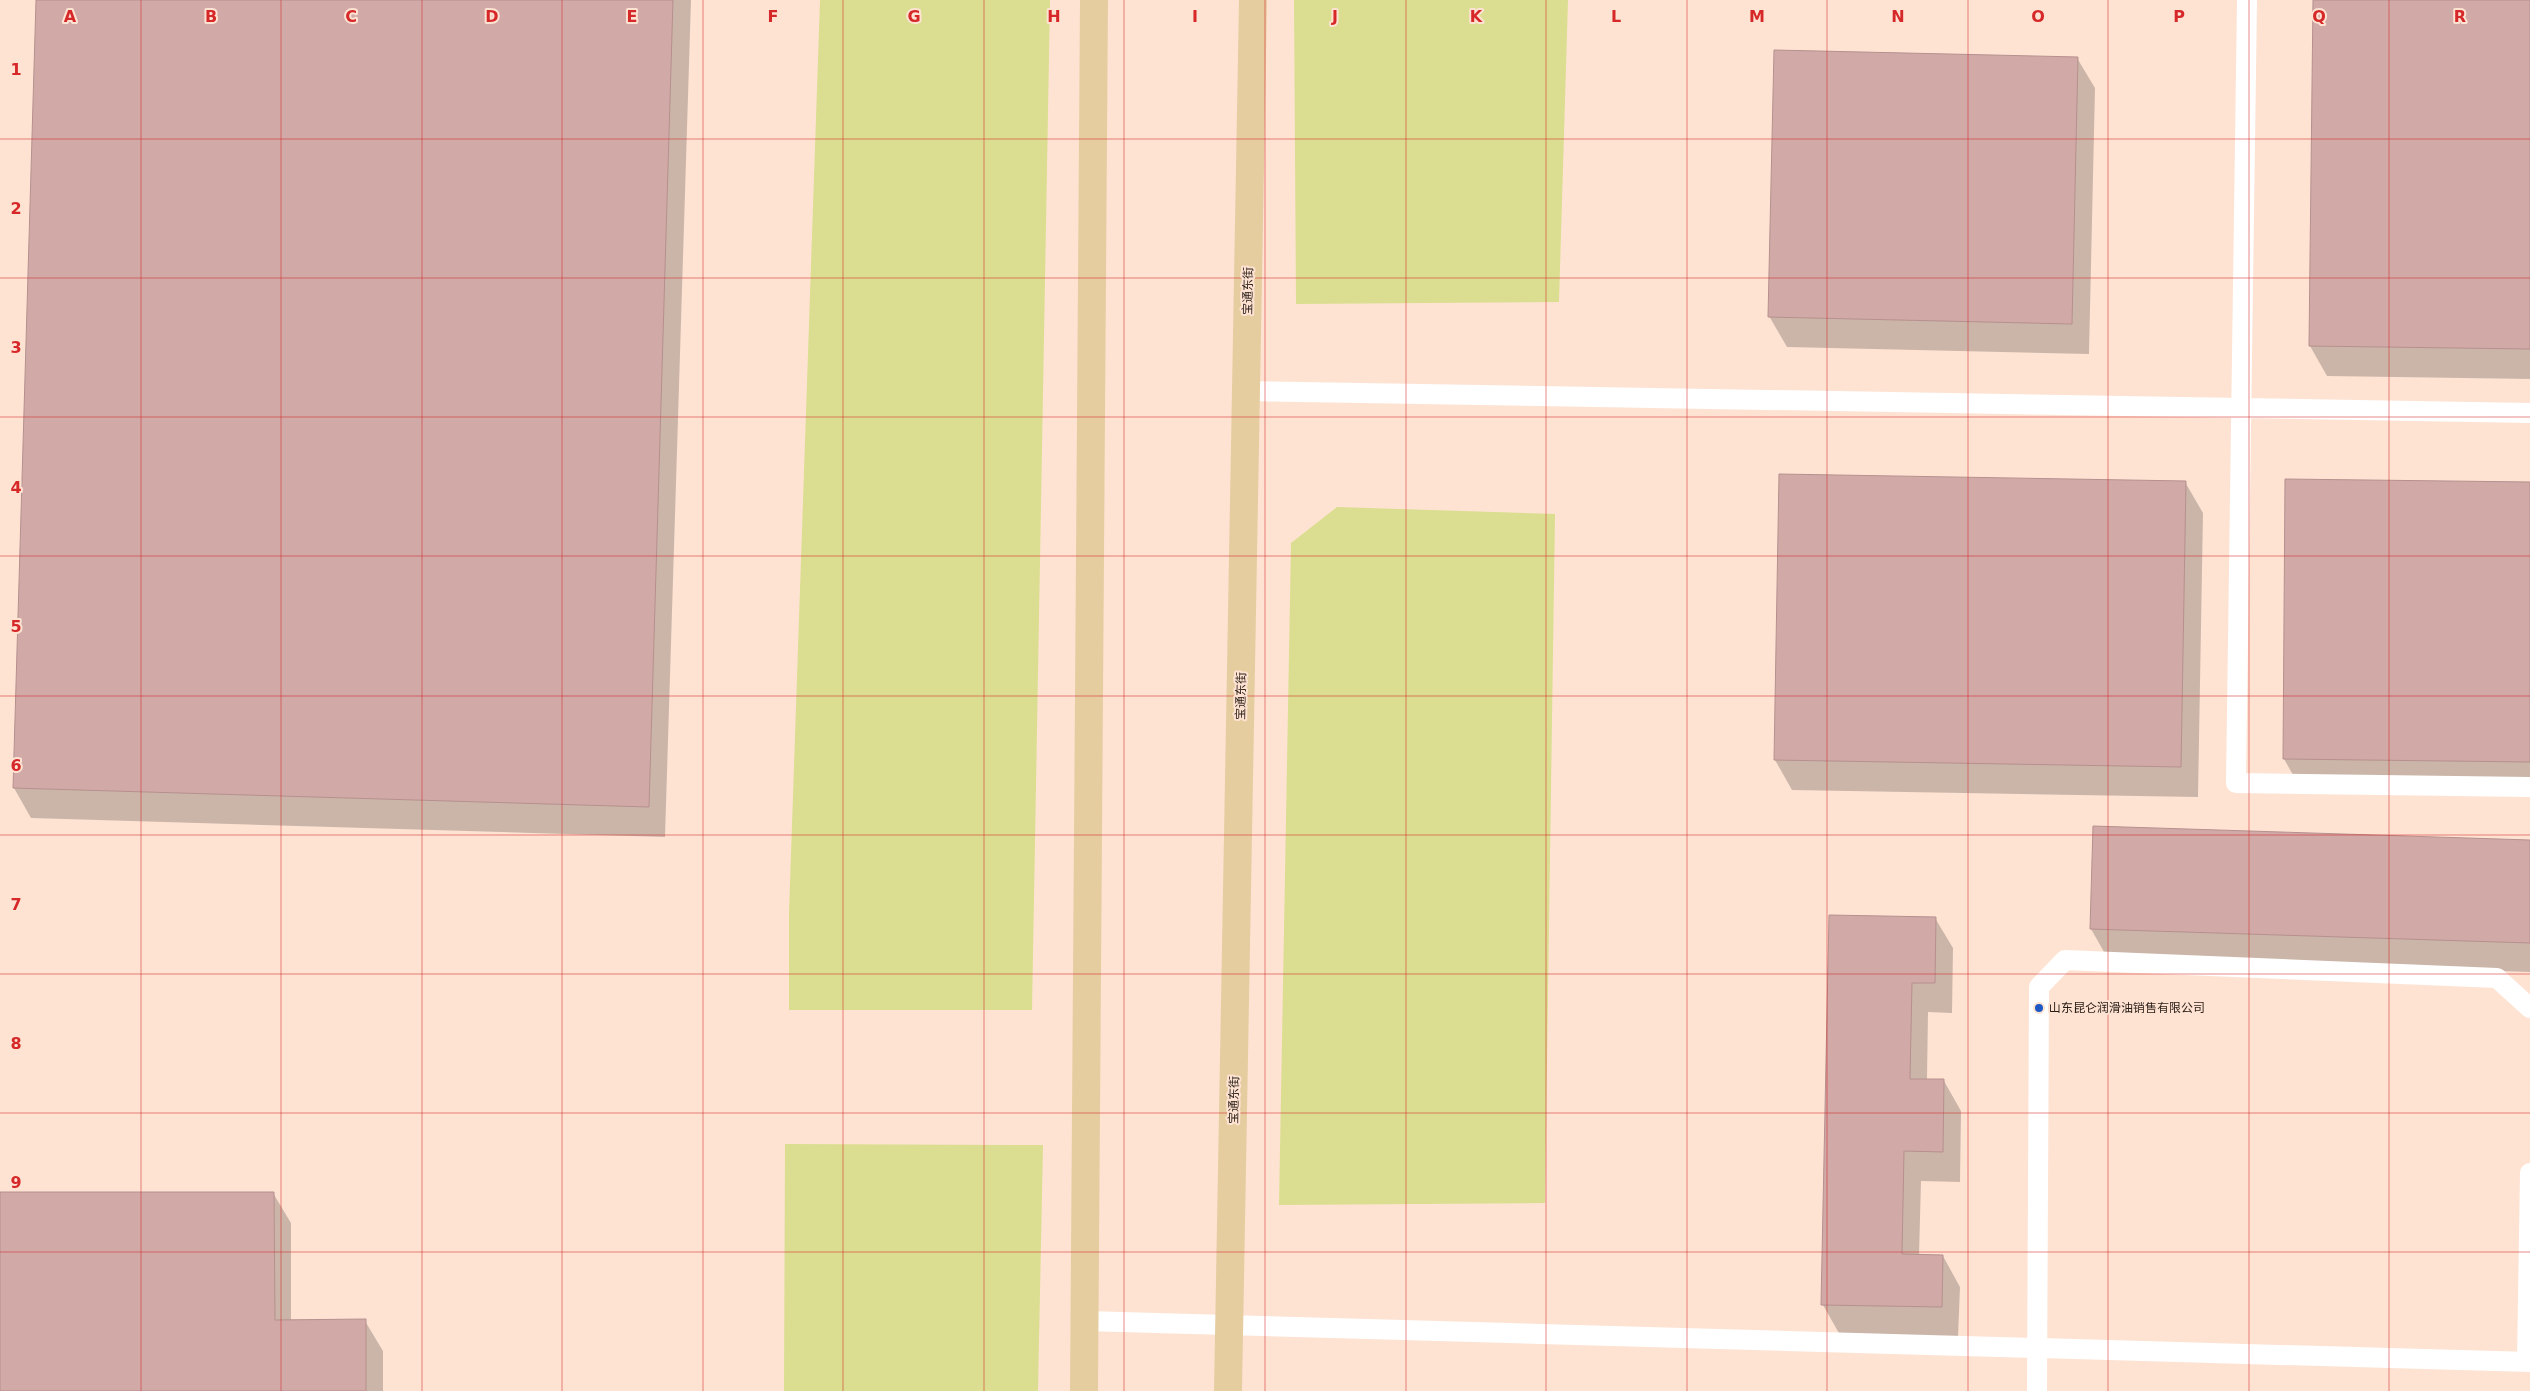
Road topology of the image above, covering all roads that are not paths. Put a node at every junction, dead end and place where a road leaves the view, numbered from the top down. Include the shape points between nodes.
1 (1094, 0) edge
2 (1254, 0) edge
3 (2247, 0) edge
4 (1247, 392) junction
5 (2241, 408) junction
6 (2530, 412) edge
7 (2530, 787) edge
8 (2530, 1008) edge
9 (2530, 1173) edge
10 (1085, 1321) junction
11 (1230, 1325) junction
12 (2037, 1348) junction
13 (2528, 1362) edge
14 (1084, 1391) edge
15 (1228, 1391) edge
16 (2036, 1391) edge

1 - 10 main road
2 - 4 main road, 宝通东街
3 - 5 lane
4 - 5 lane
4 - 11 main road, 宝通东街
5 - 6 lane
5 - 7 lane via 2236,783
8 - 12 lane via 2497,978 2064,960 2039,987
9 - 13 lane
10 - 11 lane
10 - 14 main road
11 - 12 lane
11 - 15 main road, 宝通东街
12 - 13 lane
12 - 16 lane

